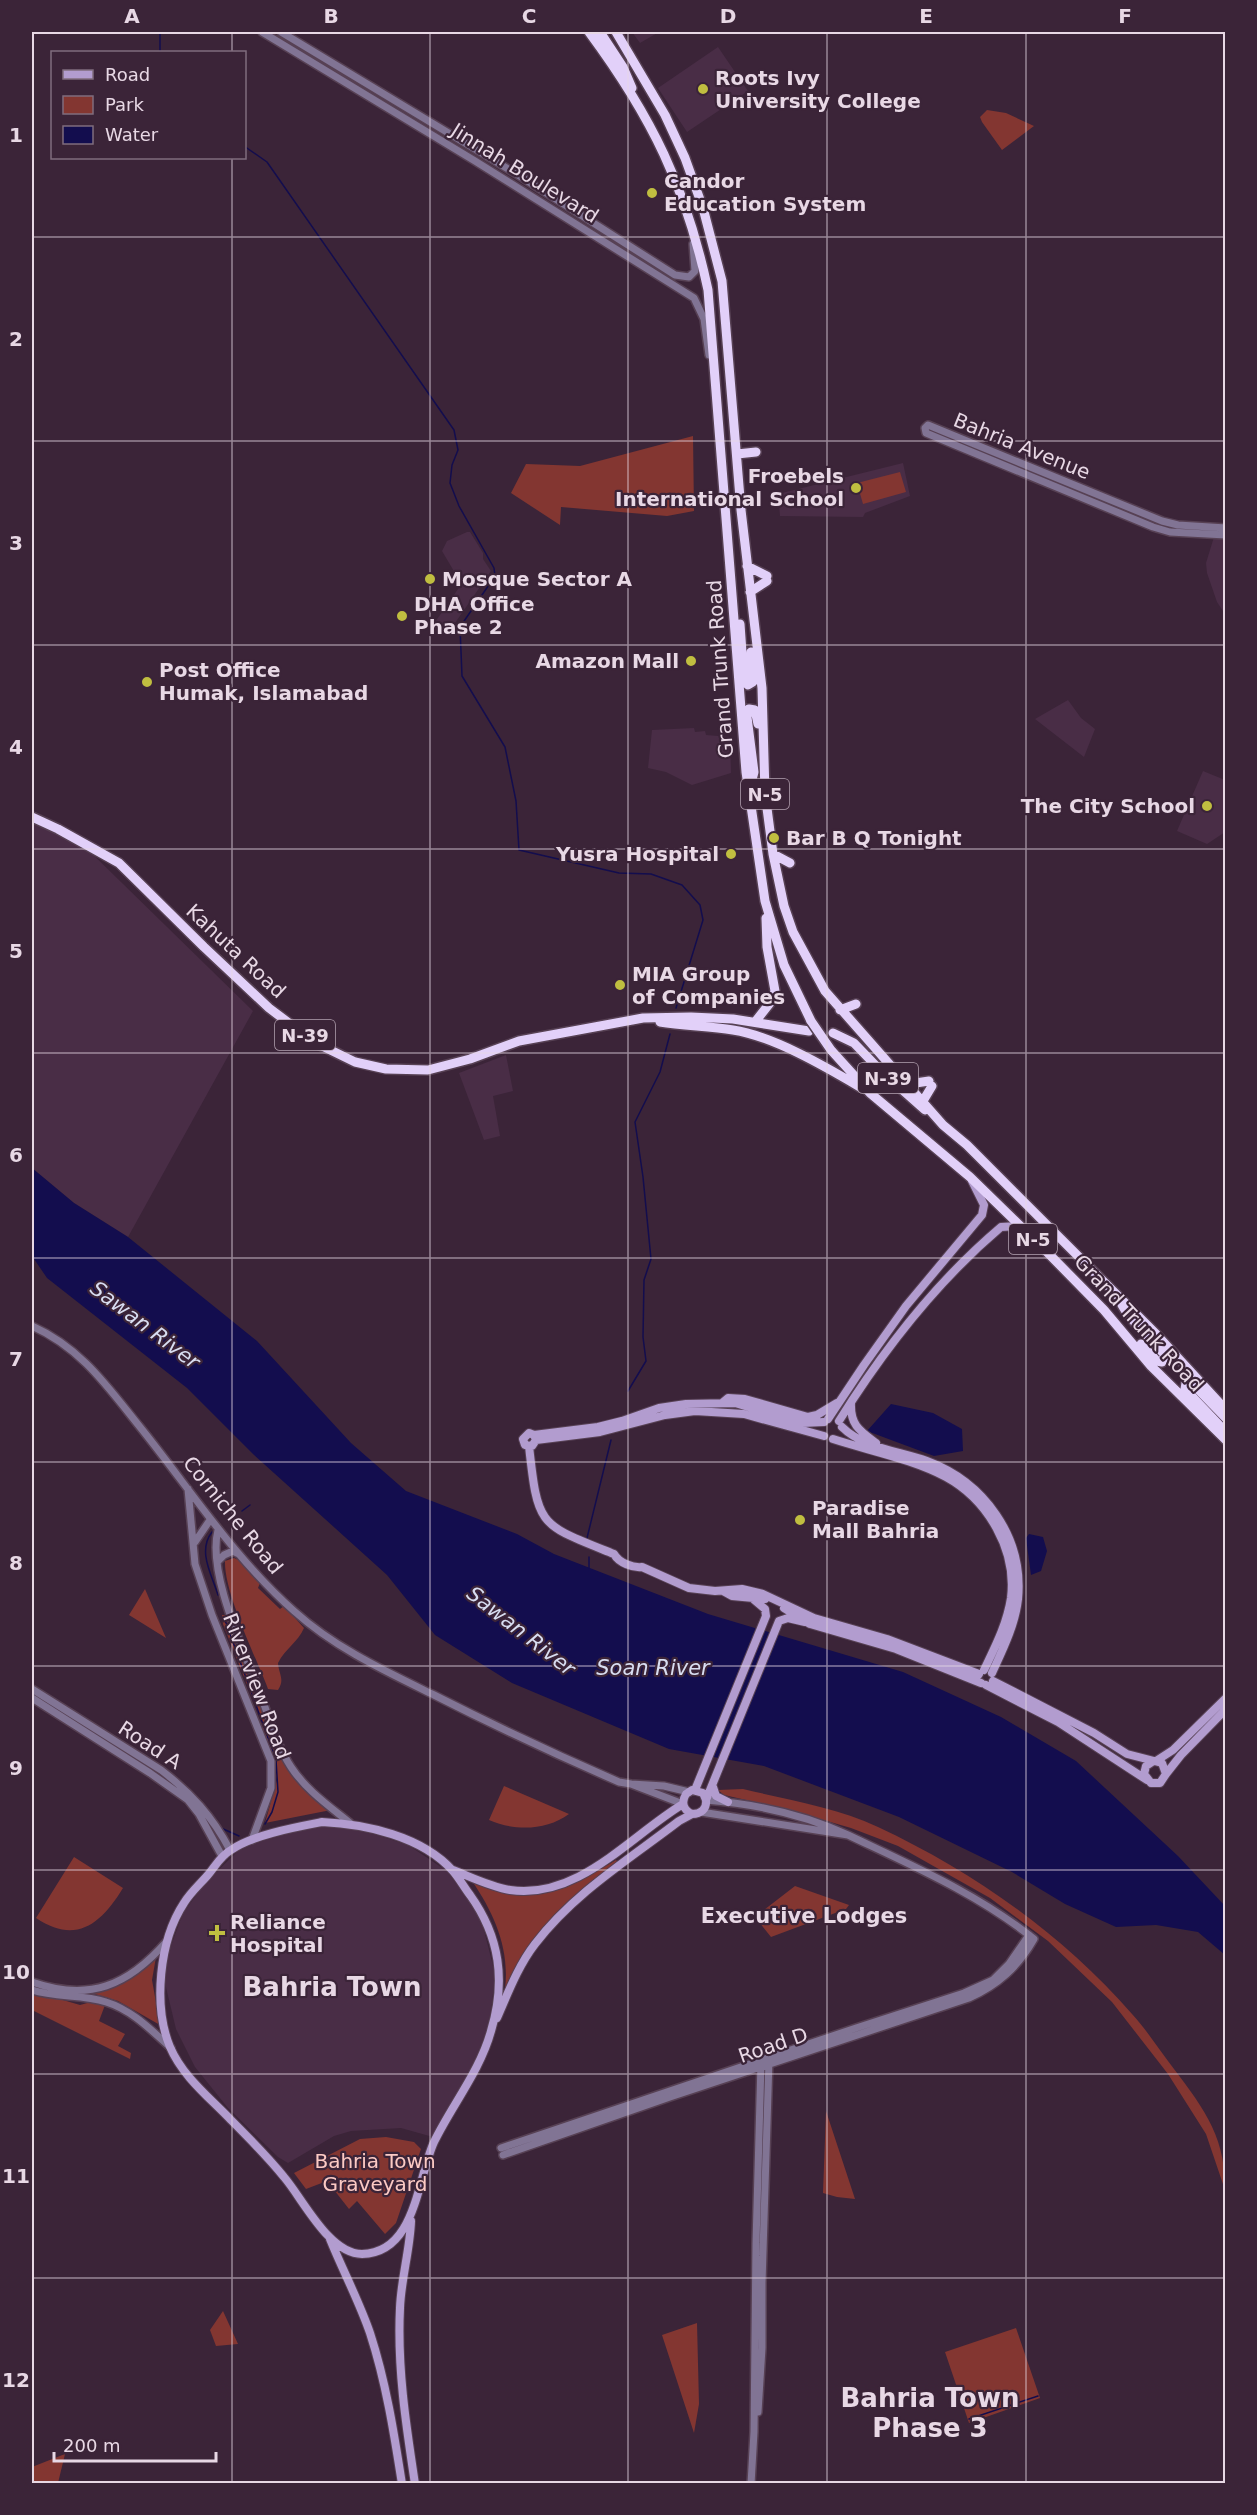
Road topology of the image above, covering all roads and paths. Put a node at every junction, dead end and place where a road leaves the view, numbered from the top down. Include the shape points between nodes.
1 (262, 32) edge
2 (281, 32) edge
3 (589, 32) edge
4 (600, 32) edge
5 (610, 32) edge
6 (616, 32) edge
7 (642, 75) junction
8 (636, 102) junction
9 (481, 152) junction
10 (475, 161) junction
11 (687, 208) junction
12 (643, 256) junction
13 (643, 267) junction
14 (716, 383) junction
15 (756, 452) dead end
16 (737, 454) junction
17 (1226, 528) edge
18 (1226, 535) edge
19 (747, 566) junction
20 (750, 592) junction
21 (733, 604) junction
22 (752, 611) junction
23 (749, 792) junction
24 (765, 793) junction
25 (32, 817) edge
26 (773, 854) junction
27 (790, 863) dead end
28 (765, 901) junction
29 (856, 1004) dead end
30 (840, 1010) junction
31 (643, 1018) junction
32 (755, 1022) junction
33 (809, 1031) dead end
34 (833, 1033) dead end
35 (909, 1084) junction
36 (870, 1093) junction
37 (923, 1101) junction
38 (943, 1125) junction
39 (970, 1177) junction
40 (1019, 1226) junction
41 (1116, 1295) junction
42 (1104, 1310) junction
43 (32, 1326) edge
44 (840, 1401) junction
45 (851, 1402) junction
46 (720, 1404) junction
47 (1226, 1410) edge
48 (1226, 1418) edge
49 (826, 1420) junction
50 (840, 1424) junction
51 (1226, 1432) edge
52 (824, 1436) junction
53 (535, 1438) junction
54 (833, 1439) junction
55 (1226, 1440) edge
56 (881, 1446) junction
57 (187, 1486) junction
58 (210, 1520) junction
59 (218, 1530) junction
60 (195, 1542) junction
61 (237, 1553) junction
62 (218, 1561) junction
63 (723, 1591) junction
64 (752, 1598) junction
65 (805, 1622) junction
66 (986, 1678) junction
67 (32, 1689) edge
68 (32, 1698) edge
69 (1226, 1698) edge
70 (1226, 1709) edge
71 (1154, 1761) junction
72 (1166, 1774) junction
73 (1148, 1781) junction
74 (631, 1784) junction
75 (713, 1785) junction
76 (692, 1791) junction
77 (706, 1800) junction
78 (728, 1802) junction
79 (683, 1804) junction
80 (697, 1813) junction
81 (350, 1823) junction
82 (848, 1835) junction
83 (252, 1840) junction
84 (230, 1850) junction
85 (222, 1856) junction
86 (452, 1869) junction
87 (168, 1940) junction
88 (32, 1982) edge
89 (32, 1990) edge
90 (491, 2031) junction
91 (171, 2048) junction
92 (765, 2062) junction
93 (502, 2151) dead end
94 (411, 2219) junction
95 (330, 2239) junction
96 (402, 2484) edge
97 (415, 2484) edge
98 (751, 2484) edge

1 - 10 street, Jinnah Boulevard
2 - 9 street, Jinnah Boulevard
3 - 8 highway, Grand Trunk Road / N-5
4 - 8 highway via 623,67
5 - 7 highway
6 - 7 highway, Grand Trunk Road / N-5
7 - 16 highway, Grand Trunk Road / N-5 via 685,158 713,244 722,281
8 - 11 highway, Grand Trunk Road / N-5 via 665,153
9 - 10 street
9 - 12 street, Jinnah Boulevard
10 - 13 street, Jinnah Boulevard
11 - 12 street, Jinnah Boulevard via 694,254 692,275 679,277
11 - 14 highway, Grand Trunk Road / N-5 via 708,290
12 - 13 street
13 - 14 street, Jinnah Boulevard via 694,298 700,308
14 - 21 highway, Grand Trunk Road / N-5
15 - 16 highway
16 - 19 highway, Grand Trunk Road / N-5
17 - 18 street, Bahria Avenue via 1161,521 928,425 925,428 926,433 1154,527 1170,532
19 - 20 highway, Grand Trunk Road / N-5
19 - 20 highway via 767,578
20 - 22 highway, Grand Trunk Road / N-5
21 - 22 highway via 739,614 744,681 748,686 753,682 749,628
21 - 23 highway, Grand Trunk Road / N-5
22 - 24 highway, Grand Trunk Road / N-5 via 762,688
23 - 24 highway via 754,772 747,715 752,708 757,713
23 - 28 highway, Grand Trunk Road / N-5
24 - 26 highway, Grand Trunk Road / N-5
25 - 31 highway, Kahuta Road / N-39 via 119,863 269,1008 314,1042 355,1062 386,1069 428,1070 519,1041
26 - 27 highway
26 - 30 highway, Grand Trunk Road / N-5 via 793,932 809,965
28 - 32 highway via 767,947 775,991
28 - 36 highway, Grand Trunk Road / N-5, bridge via 784,964 811,1021
29 - 30 highway
30 - 35 highway, Grand Trunk Road / N-5
31 - 32 highway, Kahuta Road / N-39
31 - 36 highway, Kahuta Road / N-39 via 735,1030 825,1066
32 - 33 highway, Kahuta Road / N-39
34 - 38 highway, N-39 via 854,1043
35 - 37 highway, Grand Trunk Road / N-5
35 - 37 highway via 930,1084
36 - 39 highway, Grand Trunk Road / N-5
37 - 38 highway, Grand Trunk Road / N-5
38 - 41 highway, Grand Trunk Road / N-5
39 - 40 highway, Grand Trunk Road / N-5
39 - 44 main road via 982,1200 982,1215 906,1306
40 - 42 highway, Grand Trunk Road / N-5
40 - 45 main road via 1001,1227 950,1274 894,1339
41 - 42 highway via 1128,1315 1165,1354 1162,1362
41 - 47 highway, Grand Trunk Road / N-5
42 - 55 highway, Grand Trunk Road / N-5 via 1151,1366
43 - 57 street, Corniche Road via 86,1361
44 - 46 main road via 810,1417 745,1399 728,1398
44 - 49 main road
45 - 50 main road
45 - 56 main road via 854,1426
46 - 49 main road via 747,1406 808,1424
46 - 53 main road via 674,1405 598,1427
48 - 51 highway via 1191,1382 1186,1383 1185,1389
49 - 50 main road
49 - 52 main road via 821,1428
50 - 54 main road via 840,1435
50 - 56 main road via 854,1437
52 - 53 main road via 744,1414 695,1411 600,1432
52 - 54 main road
53 - 63 main road via 529,1446 536,1504 545,1519 565,1535 614,1554 617,1560 636,1568 689,1588
54 - 66 main road via 947,1477 979,1502 993,1522 1008,1555 1011,1590 1006,1619
56 - 66 main road via 927,1461 968,1483 988,1502 1006,1528 1016,1564 1018,1597 1009,1635
57 - 58 street, Corniche Road
57 - 60 street, Riverview Road
58 - 59 street, Corniche Road
58 - 60 street
59 - 61 street, Corniche Road
59 - 62 street, Riverview Road
60 - 83 street, Riverview Road via 195,1564 212,1615 272,1761 271,1788
61 - 62 street via 232,1551
61 - 74 street, Corniche Road via 295,1612 363,1660 551,1753
62 - 81 street, Riverview Road via 229,1609 279,1745 304,1783
63 - 64 main road
63 - 66 main road via 742,1589 763,1594 814,1618 887,1639
64 - 65 main road via 779,1605
64 - 76 main road via 765,1609 765,1620 701,1778
65 - 66 main road
65 - 75 main road via 785,1619 777,1626
66 - 71 main road via 1127,1754
66 - 73 main road
67 - 84 street, Road A via 181,1785 206,1809
68 - 85 street, Road A via 188,1800
69 - 71 main road via 1173,1750
70 - 72 main road
71 - 72 main road via 1164,1765
71 - 73 main road via 1144,1770
72 - 73 main road via 1160,1783
74 - 76 street
74 - 79 street
75 - 77 main road
75 - 78 main road via 716,1796
76 - 77 main road via 703,1793
76 - 79 main road via 684,1797
77 - 78 street
77 - 80 main road via 706,1807
78 - 82 street via 782,1811
79 - 80 main road via 685,1809
79 - 86 main road via 586,1873 541,1889 510,1890
80 - 82 street
80 - 90 main road via 679,1821 594,1884 557,1918 515,1975
81 - 83 main road via 304,1825
81 - 86 main road via 404,1839
82 - 92 street, Road D via 976,1898 1031,1937 1009,1964 983,1986
83 - 84 main road
84 - 85 main road
85 - 87 main road via 183,1904
86 - 90 main road via 484,1915 497,1949 500,1976
87 - 88 street via 138,1971 111,1985 87,1992
87 - 91 main road via 161,1963 161,2007
89 - 91 street via 104,2001 121,2008
90 - 94 main road via 472,2076 433,2145
91 - 95 main road via 197,2088 284,2176
92 - 93 street, Road D
92 - 98 street
94 - 95 main road via 392,2243 375,2251 345,2251
94 - 97 main road via 400,2307 400,2383
95 - 96 main road via 365,2318 384,2380

